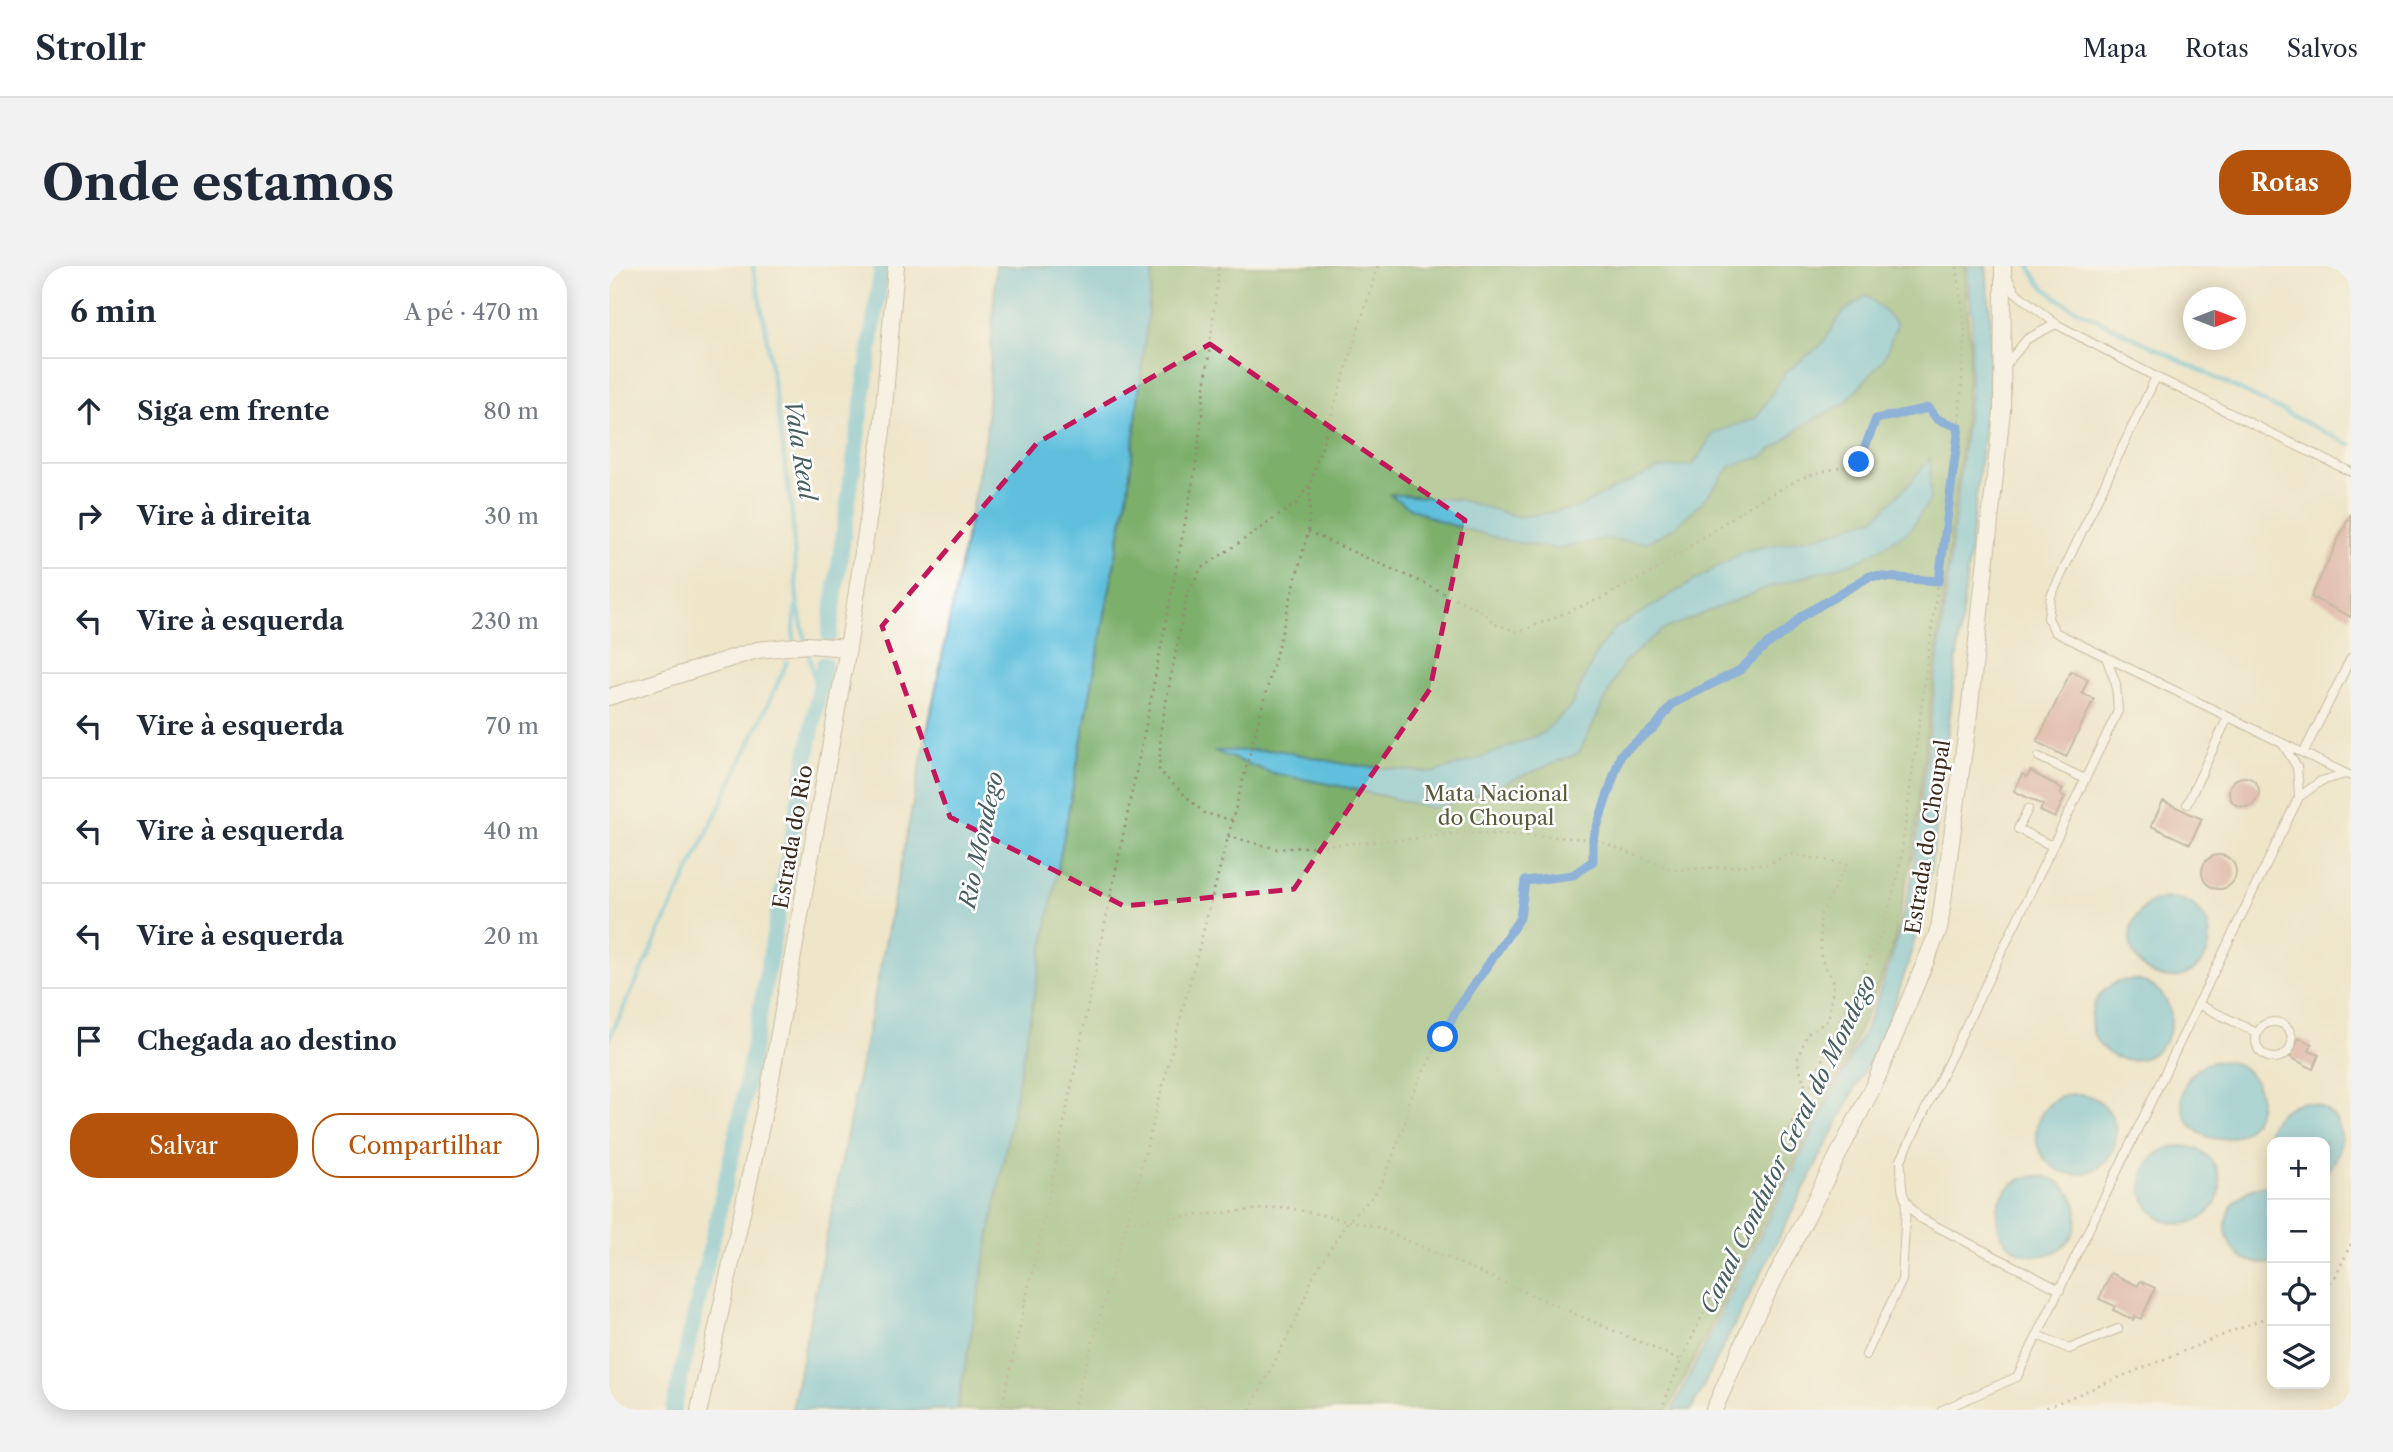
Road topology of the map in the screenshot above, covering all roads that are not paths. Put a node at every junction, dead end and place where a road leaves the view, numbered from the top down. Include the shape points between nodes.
1 (896, 266) edge
2 (2004, 268) edge
3 (2056, 324) junction
4 (2004, 367) junction
5 (2156, 377) junction
6 (2351, 472) edge
7 (848, 648) junction
8 (2106, 657) junction
9 (2351, 658) edge
10 (609, 697) edge
11 (2228, 717) junction
12 (2282, 743) junction
13 (2304, 752) junction
14 (2039, 757) dead end
15 (2348, 775) edge
16 (2085, 779) junction
17 (2299, 797) junction
18 (2187, 804) dead end
19 (2028, 809) dead end
20 (2052, 846) junction
21 (2198, 1004) junction
22 (2257, 1032) junction
23 (1906, 1205) junction
24 (2060, 1290) junction
25 (2118, 1329) dead end
26 (2038, 1335) junction
27 (1866, 1355) dead end
28 (699, 1410) edge
29 (1714, 1410) edge
30 (1942, 1410) edge

1 - 7 street, Estrada do Rio via 882,430
2 - 3 lane via 2015,292
2 - 4 street, Estrada do Choupal
3 - 4 lane via 2027,339
3 - 5 lane
4 - 29 street, Estrada do Choupal via 1969,714 1939,929 1875,1083 1752,1323
5 - 6 lane
5 - 8 lane via 2051,596 2048,618 2056,632
7 - 10 street via 808,645 757,650
7 - 28 street, Estrada do Rio via 769,1089
8 - 11 lane
8 - 16 lane via 2116,684 2118,710
9 - 13 lane
11 - 12 lane
11 - 18 lane
12 - 13 lane
12 - 17 lane via 2297,767
13 - 15 lane
14 - 16 lane
15 - 17 lane via 2321,781
16 - 20 lane
17 - 21 lane
19 - 20 lane via 2018,829
20 - 23 lane via 1901,1160
21 - 22 lane
21 - 24 lane
22 - 22 lane via 2257,1048 2269,1058 2283,1056 2292,1044 2289,1029 2276,1022
23 - 24 lane via 1920,1218
23 - 27 lane via 1902,1280
24 - 26 lane
25 - 26 lane via 2069,1349
26 - 30 lane via 2017,1377

